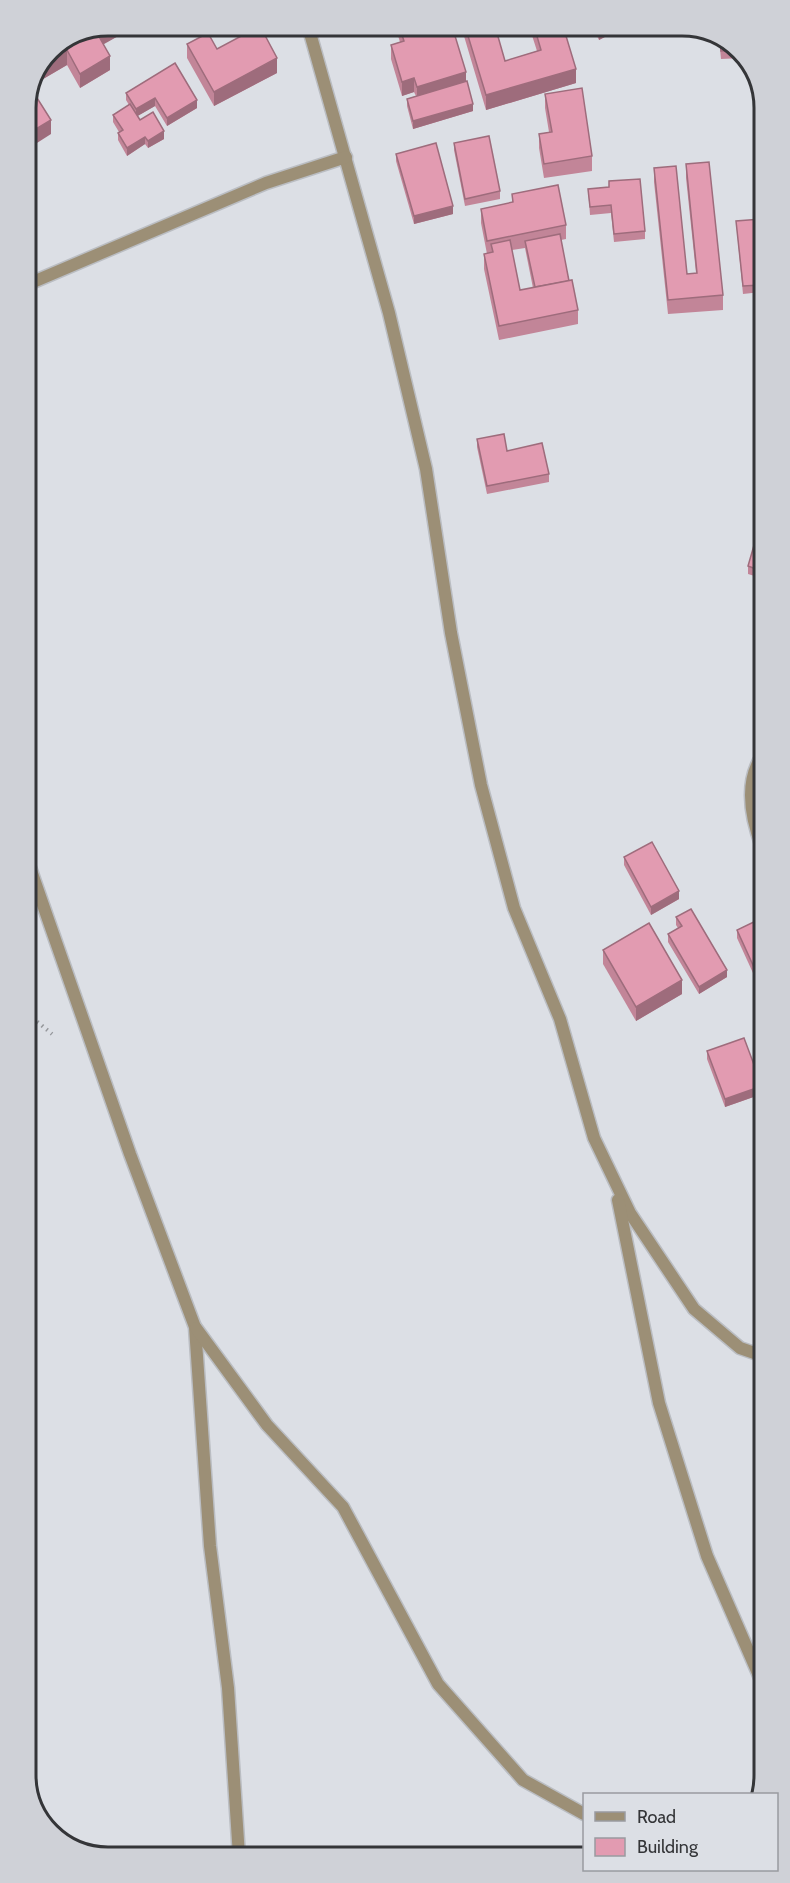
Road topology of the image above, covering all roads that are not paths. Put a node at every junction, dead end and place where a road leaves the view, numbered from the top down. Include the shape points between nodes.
1 (311, 36) edge
2 (346, 157) junction
3 (36, 281) edge
4 (754, 768) edge
5 (754, 819) edge
6 (36, 885) edge
7 (614, 1181) junction
8 (195, 1327) junction
9 (754, 1353) edge
10 (754, 1664) edge
11 (583, 1813) edge
12 (238, 1847) edge

1 - 2 street
2 - 3 street via 266,183
2 - 7 street via 426,469 453,645 481,785 511,897 560,1019 594,1138
4 - 5 street
6 - 8 street
7 - 9 street via 630,1213 694,1309 740,1348
7 - 10 street via 659,1402 707,1556
8 - 11 street via 267,1425 343,1508 438,1684 523,1780
8 - 12 street via 210,1546 228,1688

